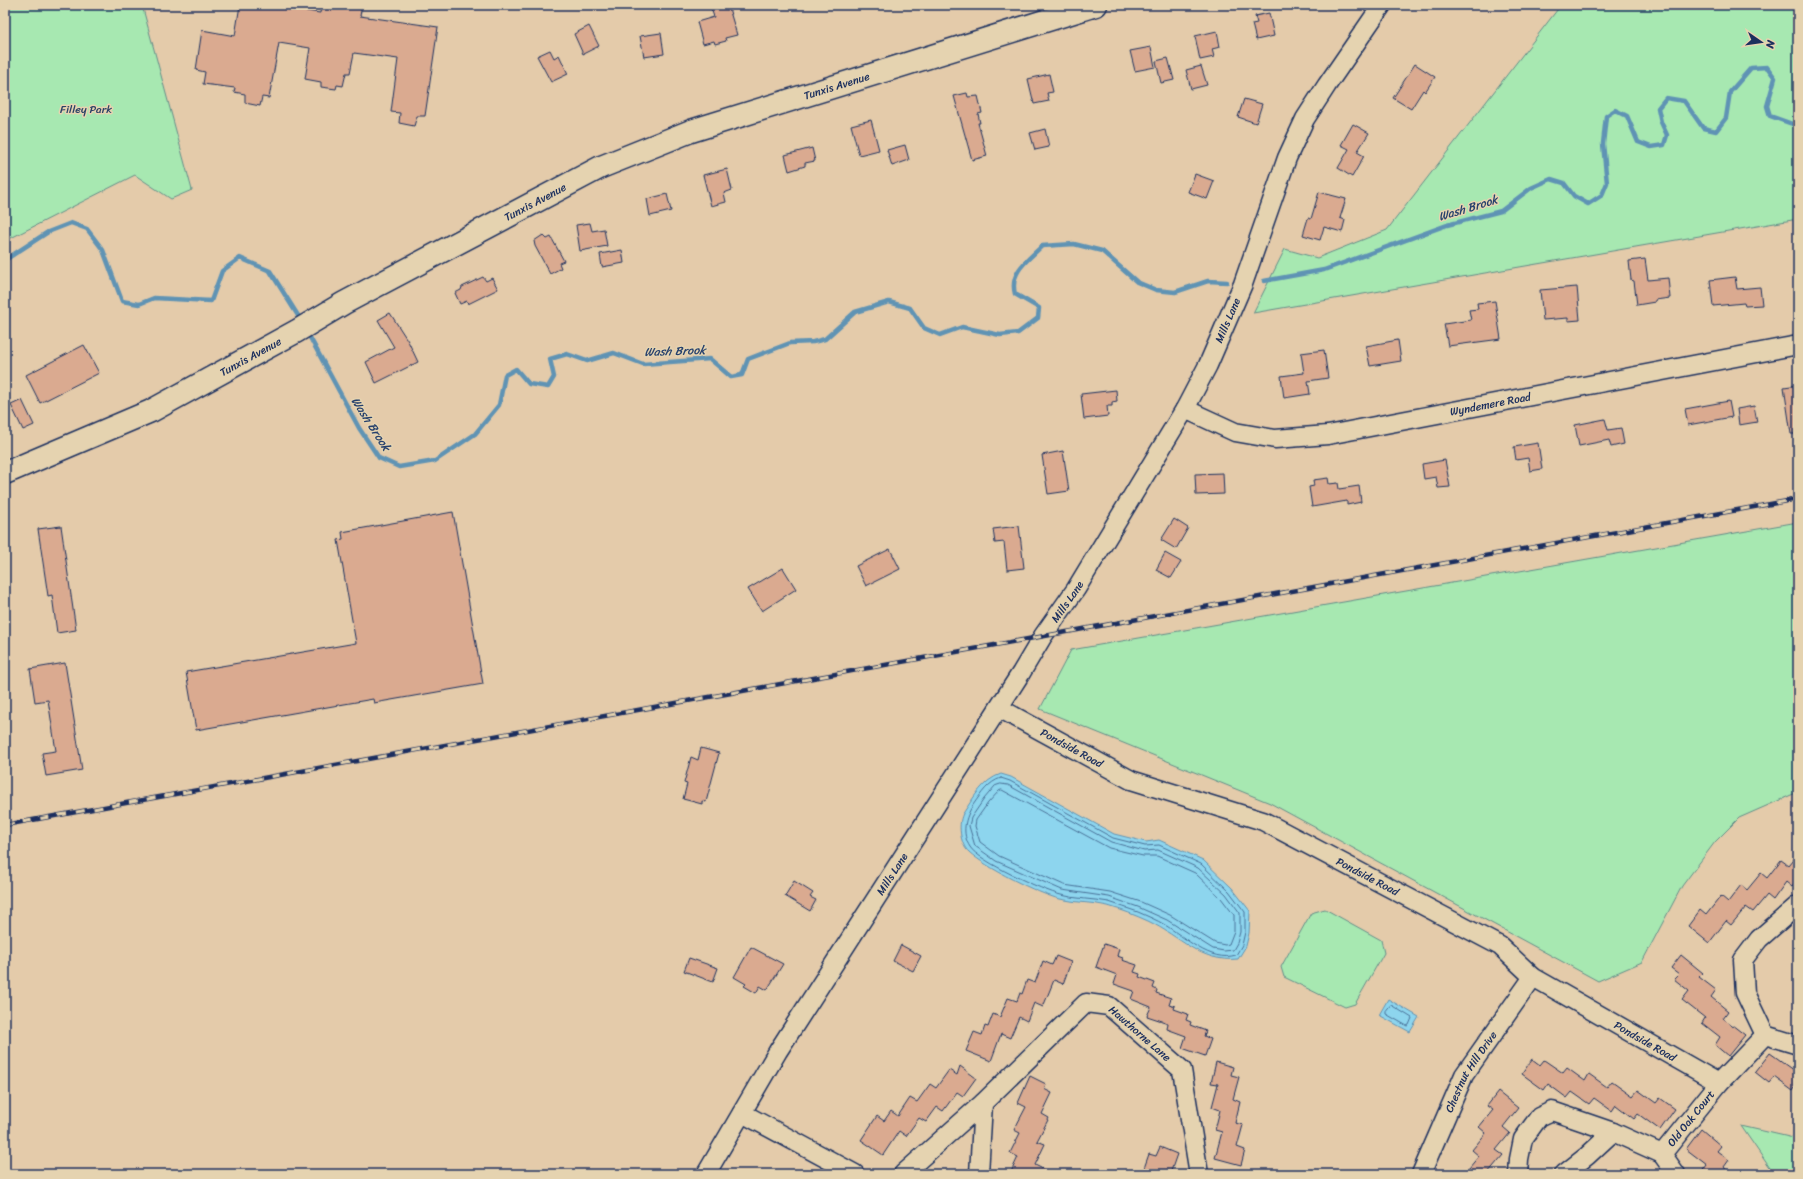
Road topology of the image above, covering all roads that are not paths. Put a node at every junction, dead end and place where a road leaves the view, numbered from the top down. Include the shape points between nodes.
1 (1096, 5) edge
2 (1382, 5) edge
3 (1798, 345) edge
4 (1185, 409) junction
5 (5, 473) edge
6 (998, 708) junction
7 (1798, 905) edge
8 (1533, 977) junction
9 (1764, 1035) junction
10 (1798, 1045) edge
11 (1719, 1083) junction
12 (983, 1103) junction
13 (742, 1113) junction
14 (1613, 1132) junction
15 (1662, 1154) junction
16 (852, 1173) edge
17 (706, 1174) edge
18 (903, 1174) edge
19 (978, 1174) edge
20 (1199, 1174) edge
21 (1421, 1174) edge
22 (1518, 1174) edge
23 (1564, 1174) edge
24 (1676, 1174) edge

1 - 5 main road, Tunxis Avenue via 692,131 600,167 454,243 151,411
2 - 4 street, Mills Lane via 1305,119 1287,158 1228,321
3 - 4 street, Wyndemere Road via 1328,436 1275,439 1255,436 1235,432
4 - 6 street, Mills Lane via 1076,589
6 - 8 street, Pondside Road via 1131,780 1263,821 1500,946
6 - 13 street, Mills Lane via 778,1051
7 - 9 street via 1759,939 1742,960 1745,992
8 - 11 street, Pondside Road
8 - 21 street, Chestnut Hill Drive via 1464,1075
9 - 10 street
9 - 11 street, Old Oak Court
11 - 15 street, Old Oak Court
12 - 18 street, Hawthorne Lane
12 - 19 street
12 - 20 street, Hawthorne Lane via 1086,1003 1109,1006 1182,1070
13 - 16 street
13 - 17 street, Mills Lane
14 - 15 street, Old Oak Court
14 - 22 street, Old Oak Court via 1552,1111 1539,1116 1524,1138
14 - 23 street
15 - 24 street, Old Oak Court

